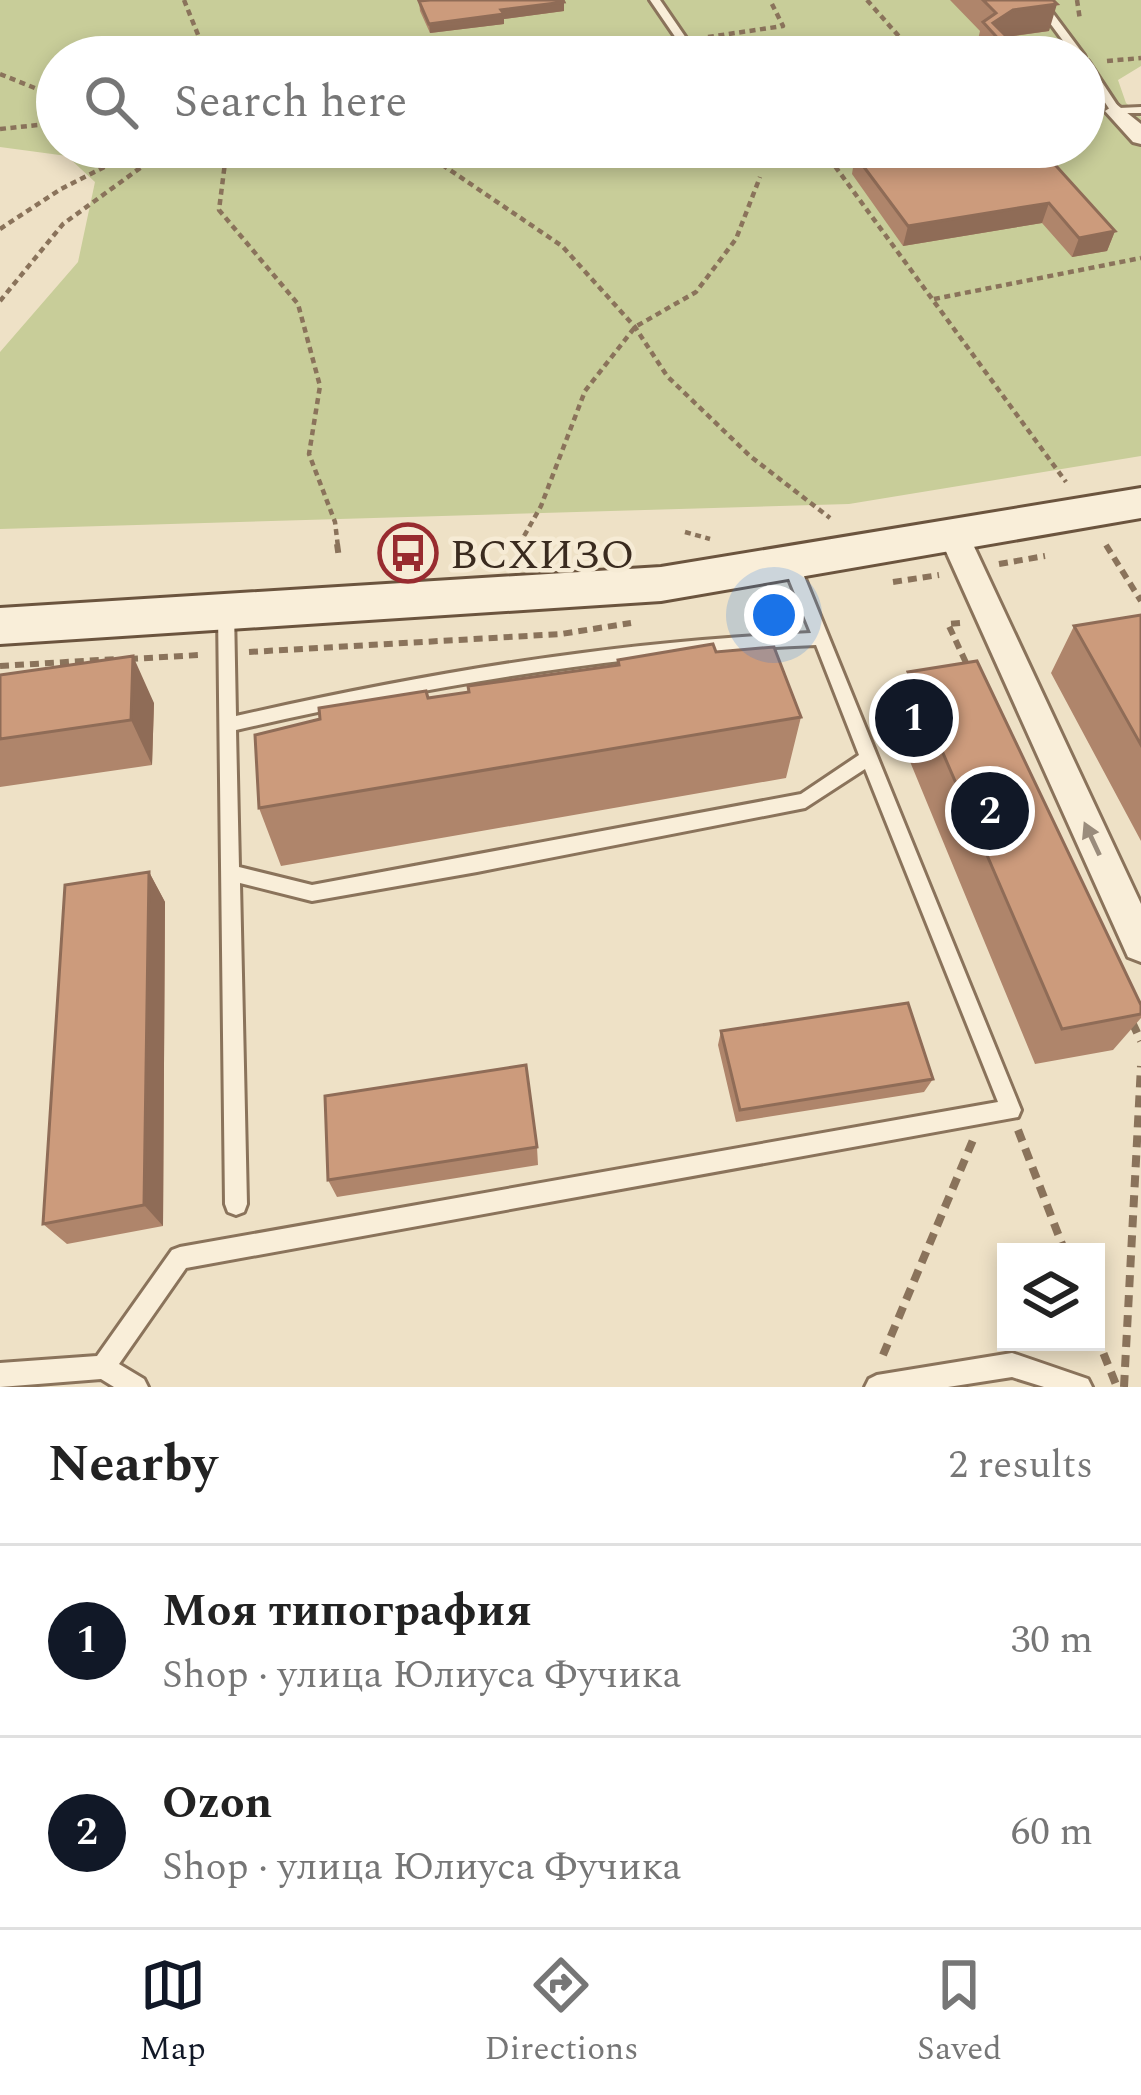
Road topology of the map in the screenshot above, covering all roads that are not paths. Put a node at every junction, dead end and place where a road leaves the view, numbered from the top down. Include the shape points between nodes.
1 (655, 0) edge
2 (1039, 0) edge
3 (679, 36) edge
4 (1065, 36) edge
5 (1105, 95) edge
6 (1105, 102) edge
7 (1110, 103) junction
8 (1141, 110) edge
9 (1141, 137) edge
10 (1141, 503) edge
11 (955, 538) junction
12 (791, 564) junction
13 (0, 626) edge
14 (226, 632) junction
15 (822, 639) junction
16 (227, 725) junction
17 (870, 758) junction
18 (230, 873) junction
19 (1141, 945) edge
20 (236, 1204) dead end
21 (103, 1367) junction
22 (0, 1375) edge
23 (878, 1377) edge
24 (136, 1387) edge
25 (1080, 1387) edge

1 - 3 lane
2 - 4 lane
5 - 7 lane
6 - 7 lane
7 - 8 lane
7 - 9 street
10 - 11 main road
11 - 12 main road
19 -> 11 street
12 - 14 main road
12 - 15 lane
13 - 14 main road
14 - 16 lane
15 - 16 lane via 730,641 368,691
15 - 17 lane
16 - 18 lane
17 - 18 lane via 805,801 477,864 312,893
17 - 21 lane via 1011,1110 180,1258
18 - 20 lane
21 - 22 lane
21 - 24 lane
23 - 25 lane via 1012,1365

